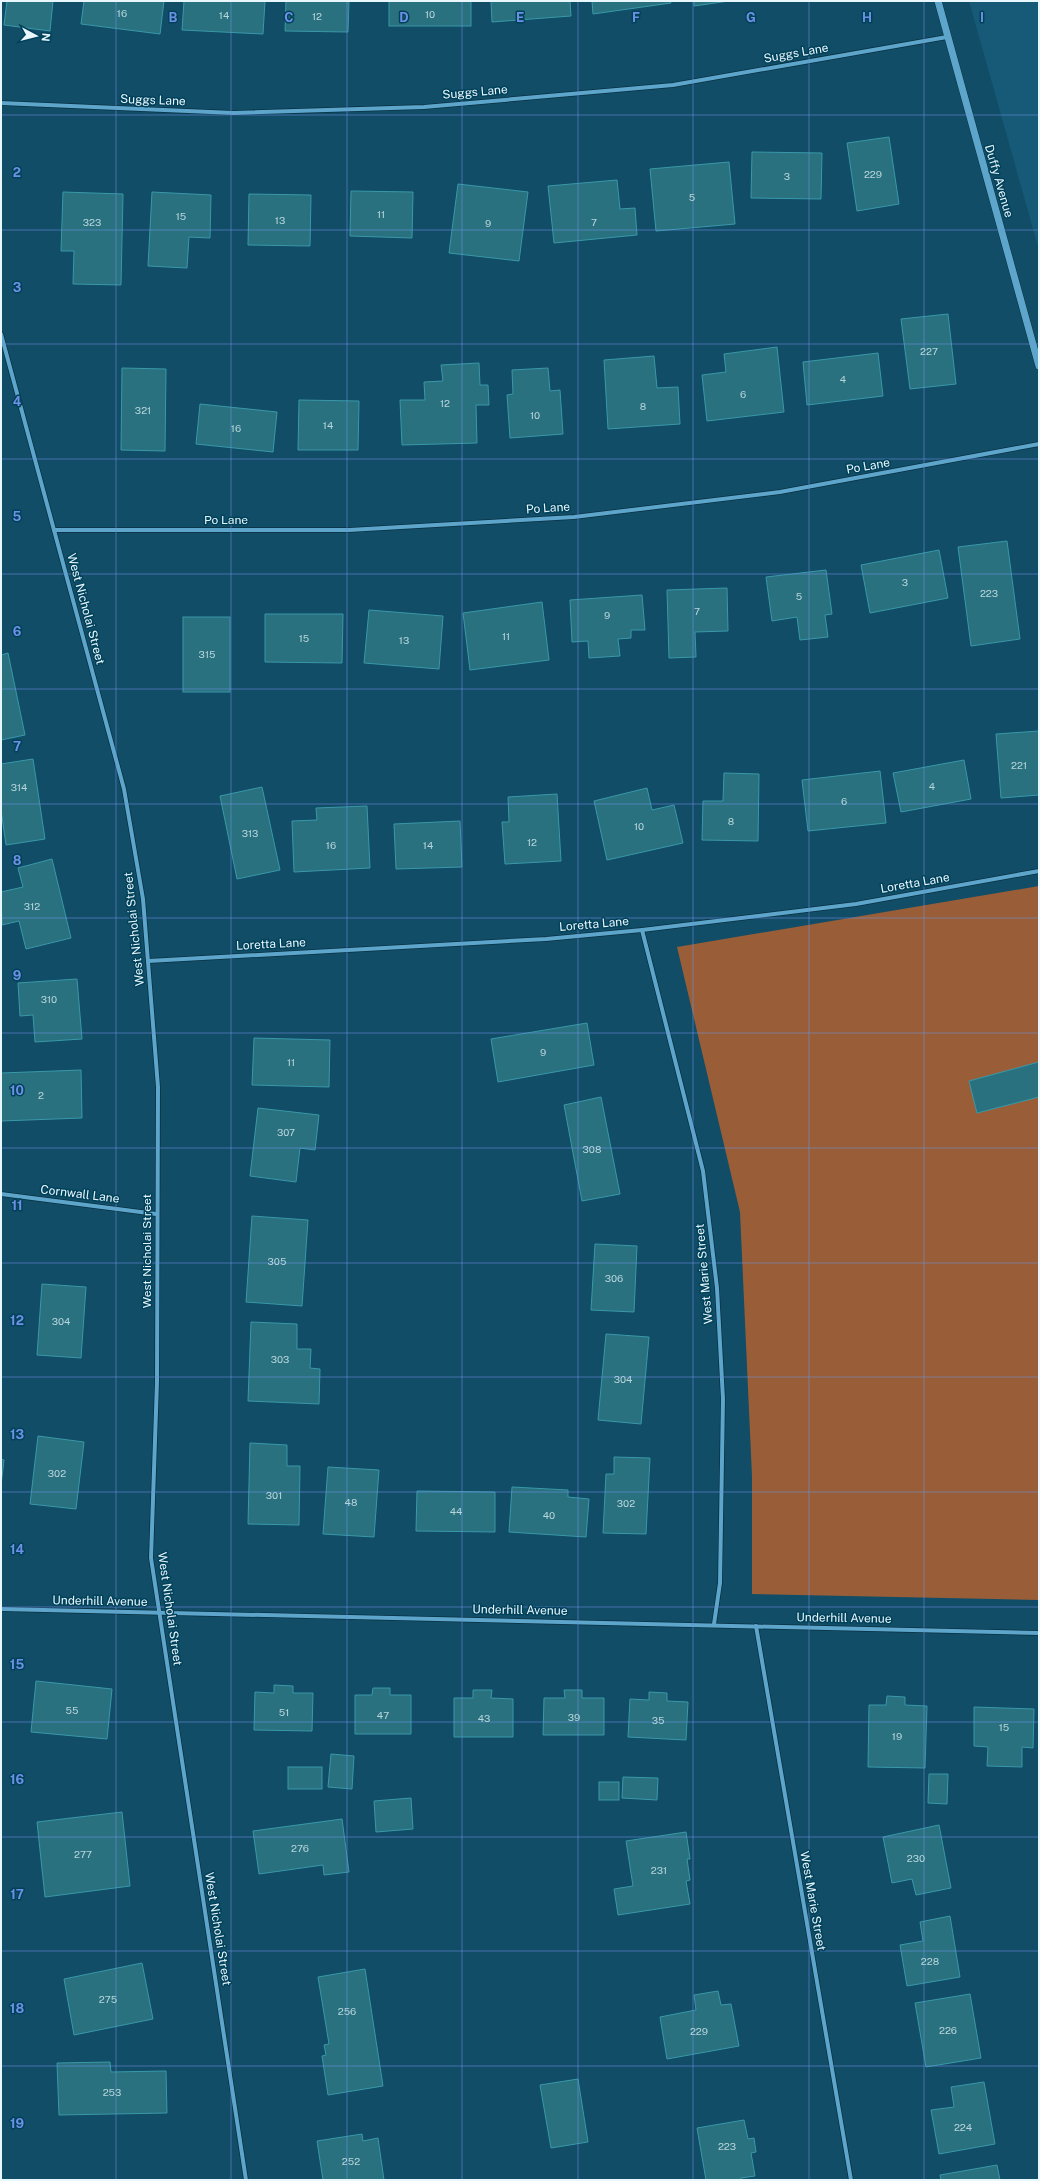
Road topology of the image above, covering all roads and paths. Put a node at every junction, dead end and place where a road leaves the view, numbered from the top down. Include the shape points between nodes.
1 (938, 1) edge
2 (947, 37) junction
3 (1, 104) edge
4 (1, 334) edge
5 (1039, 366) edge
6 (1039, 444) edge
7 (54, 530) junction
8 (1039, 871) edge
9 (642, 930) junction
10 (148, 961) junction
11 (1, 1194) edge
12 (156, 1214) junction
13 (1, 1609) edge
14 (159, 1612) junction
15 (714, 1624) junction
16 (756, 1626) junction
17 (1039, 1632) edge
18 (246, 2180) edge
19 (851, 2180) edge

1 - 2 street, Duffy Avenue
2 - 3 street, Suggs Lane via 674,85 424,107 234,113
2 - 5 street, Duffy Avenue
4 - 7 street, West Nicholai Street
6 - 7 street, Po Lane via 780,492 574,517 349,530
7 - 10 street, West Nicholai Street via 124,788 143,899
8 - 9 street, Loretta Lane via 856,904
9 - 10 street, Loretta Lane via 546,939
9 - 15 street, West Marie Street via 703,1171 717,1288 723,1399 720,1583
10 - 12 street, West Nicholai Street via 158,1087
11 - 12 street, Cornwall Lane
12 - 14 street, West Nicholai Street via 157,1382 151,1558
13 - 14 street, Underhill Avenue
14 - 15 street, Underhill Avenue
14 - 18 street, West Nicholai Street
15 - 16 street, Underhill Avenue
16 - 17 street, Underhill Avenue
16 - 19 street, West Marie Street

